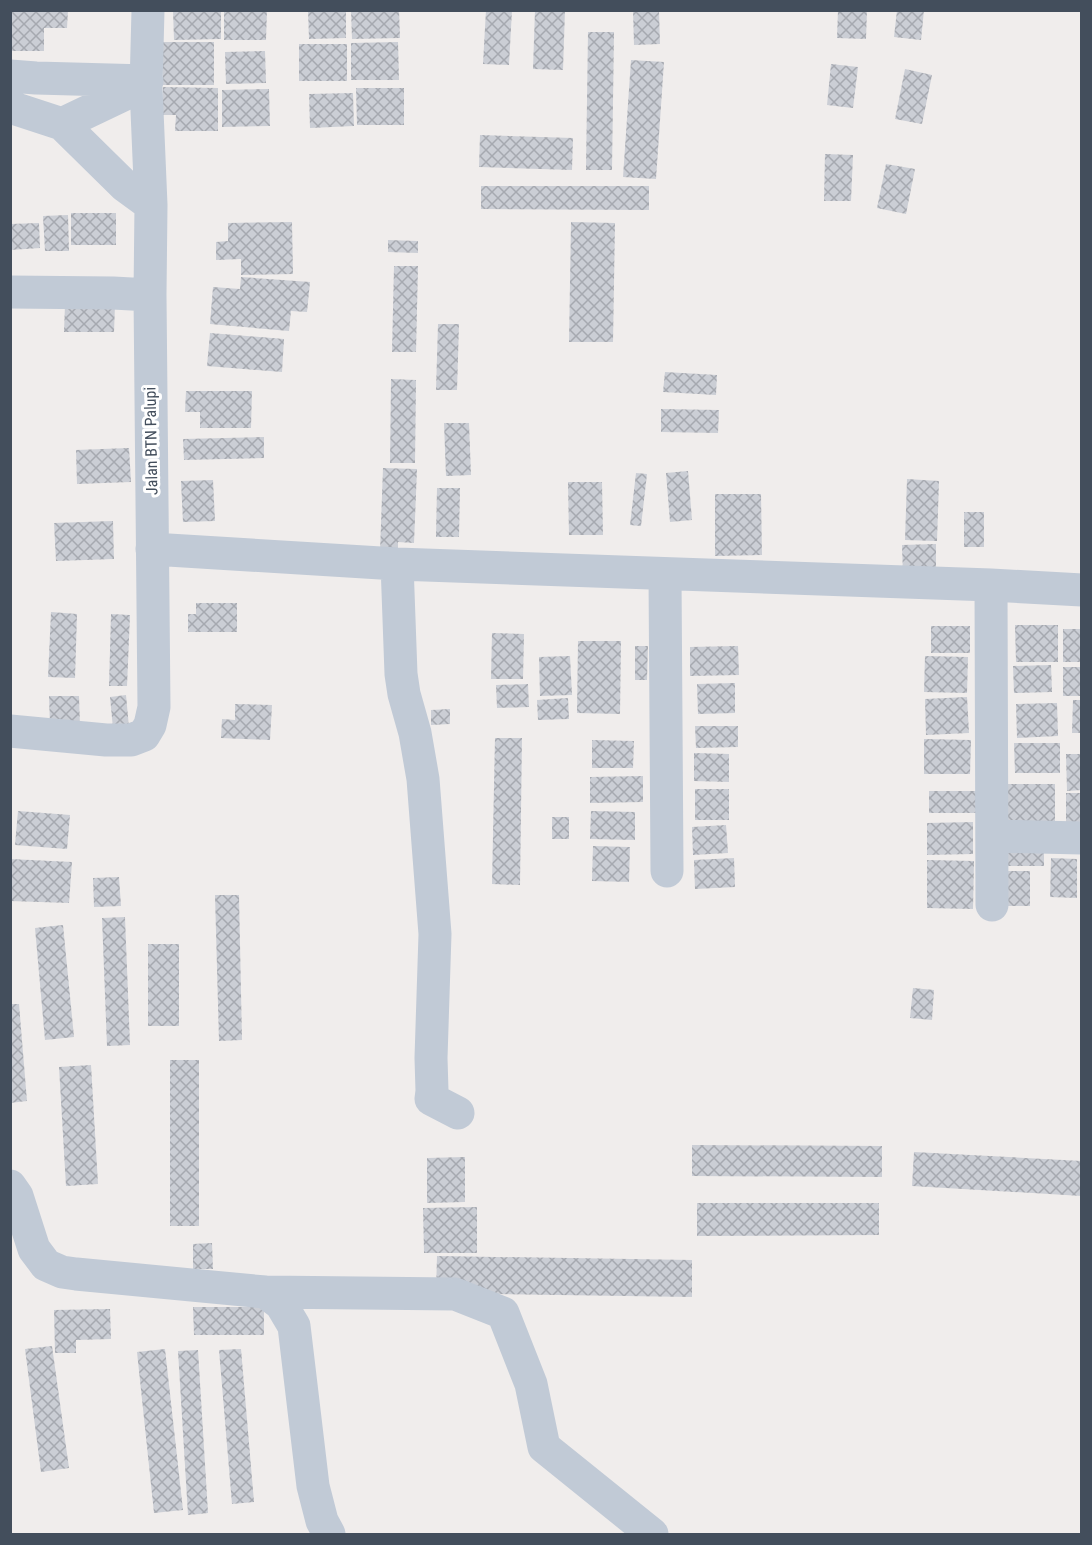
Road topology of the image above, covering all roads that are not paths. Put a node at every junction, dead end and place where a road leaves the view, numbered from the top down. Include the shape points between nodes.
1 (148, 10) edge
2 (10, 76) edge
3 (147, 84) junction
4 (10, 107) edge
5 (62, 124) junction
6 (152, 205) junction
7 (10, 292) edge
8 (150, 295) junction
9 (152, 549) junction
10 (397, 564) junction
11 (665, 574) junction
12 (991, 585) junction
13 (1082, 590) edge
14 (10, 731) edge
15 (992, 836) junction
16 (1082, 838) edge
17 (667, 871) dead end
18 (992, 905) dead end
19 (458, 1113) dead end
20 (10, 1186) edge
21 (265, 1292) junction
22 (329, 1534) edge
23 (652, 1534) edge

1 - 3 street, Jalan BTN Palupi
2 - 3 street
3 - 5 street
3 - 6 street, Jalan BTN Palupi
4 - 5 street
5 - 6 street via 125,186
6 - 8 street, Jalan BTN Palupi
7 - 8 street
8 - 9 street, Jalan BTN Palupi
9 - 10 street
9 - 14 street, Jalan BTN Palupi via 154,707 144,735 131,740 106,740
10 - 11 street
10 - 19 street via 401,674 423,779 435,934 431,1099
11 - 12 street
11 - 17 street
12 - 13 street
12 - 15 street
15 - 16 street
15 - 18 street
20 - 21 street via 34,1249 46,1265 62,1272
21 - 22 street via 281,1304 294,1326 314,1486
21 - 23 street via 455,1294 503,1313 531,1384 544,1448

